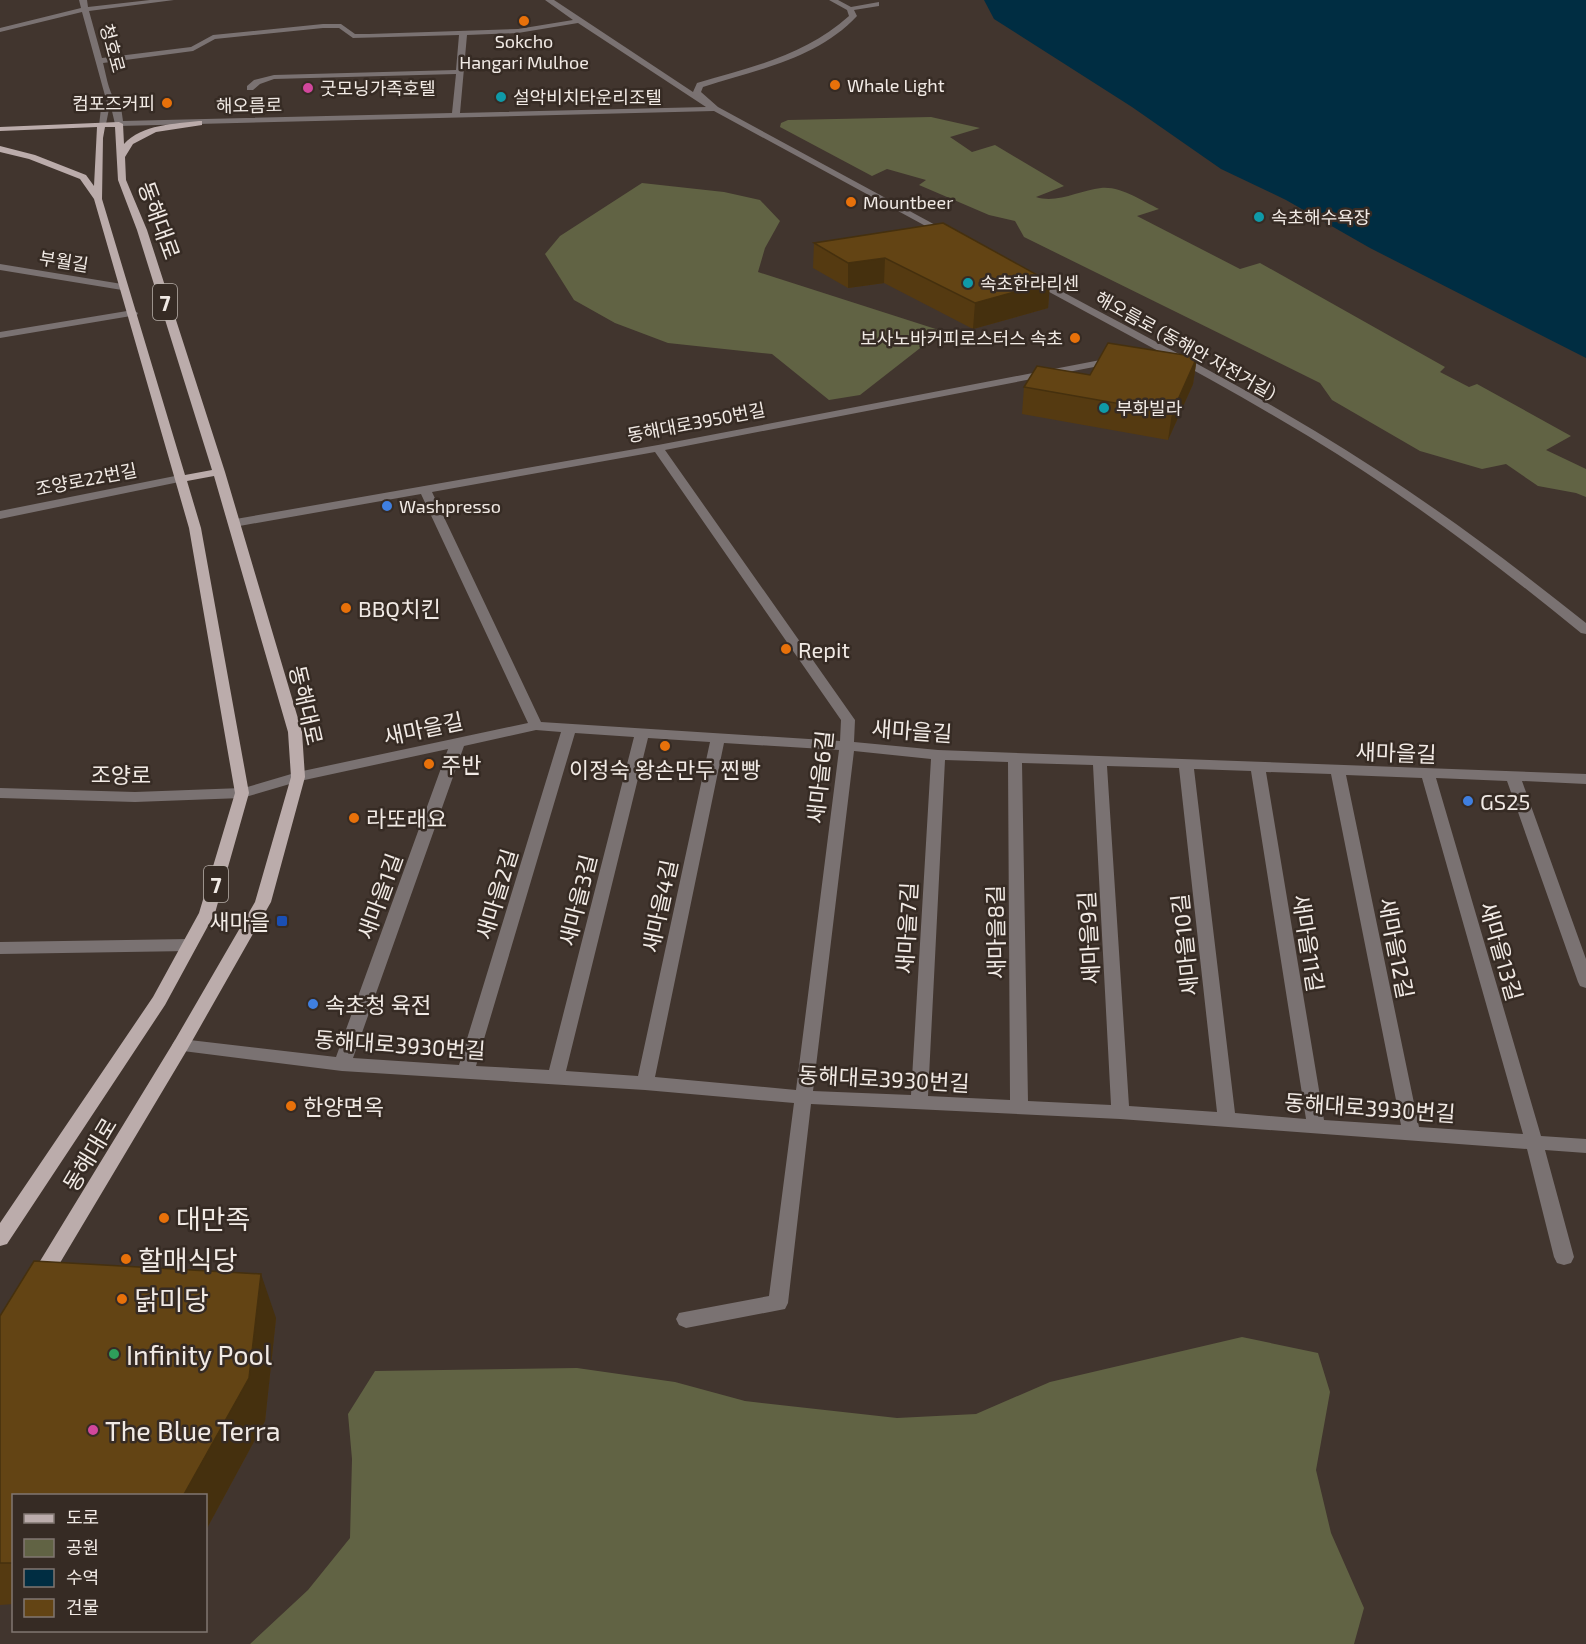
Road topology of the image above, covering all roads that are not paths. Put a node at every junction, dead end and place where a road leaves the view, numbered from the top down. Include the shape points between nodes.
1 (83, 0) edge
2 (170, 0) edge
3 (549, 0) edge
4 (833, 0) edge
5 (876, 4) dead end
6 (86, 9) junction
7 (849, 9) junction
8 (578, 21) junction
9 (0, 30) edge
10 (463, 33) junction
11 (98, 61) junction
12 (460, 72) junction
13 (250, 88) dead end
14 (118, 108) junction
15 (716, 109) junction
16 (135, 113) dead end
17 (456, 116) junction
18 (195, 123) junction
19 (118, 127) junction
20 (101, 128) junction
21 (0, 129) edge
22 (0, 137) edge
23 (0, 149) edge
24 (120, 159) junction
25 (98, 199) junction
26 (959, 240) edge
27 (0, 267) edge
28 (1020, 273) edge
29 (122, 287) junction
30 (132, 313) junction
31 (0, 335) edge
32 (1128, 357) edge
33 (658, 448) junction
34 (219, 472) junction
35 (180, 479) junction
36 (424, 488) junction
37 (0, 515) edge
38 (234, 523) junction
39 (1586, 630) edge
40 (536, 726) junction
41 (569, 729) junction
42 (642, 732) junction
43 (718, 739) junction
44 (458, 742) junction
45 (847, 746) junction
46 (938, 755) junction
47 (1015, 758) junction
48 (1100, 762) junction
49 (1186, 765) junction
50 (1258, 768) junction
51 (1338, 771) junction
52 (1428, 774) junction
53 (298, 777) junction
54 (1513, 777) junction
55 (1586, 779) edge
56 (0, 793) edge
57 (242, 793) junction
58 (189, 945) junction
59 (0, 948) edge
60 (1586, 982) edge
61 (181, 1045) junction
62 (342, 1064) junction
63 (465, 1072) junction
64 (556, 1078) junction
65 (645, 1083) junction
66 (804, 1097) junction
67 (919, 1103) junction
68 (1019, 1106) junction
69 (1120, 1112) junction
70 (1227, 1120) junction
71 (1316, 1125) junction
72 (1411, 1133) junction
73 (1534, 1142) junction
74 (1586, 1146) edge
75 (0, 1238) edge
76 (1564, 1257) dead end
77 (30, 1294) edge
78 (686, 1319) dead end

1 - 6 street, 청호로
2 - 6 street
3 - 8 street
4 - 7 street
5 - 7 street
6 - 9 street
6 - 11 street, 청호로
7 - 15 street via 853,16 816,45 700,85 697,92
8 - 10 street via 518,31
8 - 15 street
10 - 11 street via 353,36 341,26 323,26 213,37 193,49
10 - 12 street
11 - 14 street, 청호로
12 - 13 street via 274,77
12 - 17 street
14 - 19 street, 청호로
14 - 20 street, 청호로 via 105,108
15 - 17 street, 해오름로
15 - 26 street
16 - 18 street
17 - 18 street, 해오름로
18 - 19 street, 해오름로
18 - 24 main road via 136,139
19 - 20 main road
19 - 24 main road, 동해대로 / 7
20 - 21 main road
20 - 22 main road
20 - 25 main road, 동해대로 / 7
23 - 25 main road, 동해대로 / 7 via 83,177
24 - 34 main road, 동해대로 / 7 via 122,180 142,230
25 - 29 main road, 동해대로 / 7
27 - 29 street, 부월길
28 - 39 street, 해오름로 (동해안 자전거길) via 1157,352 1272,410 1398,488
29 - 30 main road, 동해대로 / 7
30 - 31 street
30 - 35 main road, 동해대로 / 7
32 - 33 street, 동해대로3950번길
33 - 36 street, 동해대로3950번길
33 - 45 street, 새마을6길 via 848,720
34 - 35 main road
34 - 38 main road, 동해대로 / 7
35 - 37 street, 조양로22번길
35 - 57 main road, 동해대로 / 7 via 195,528
36 - 38 street, 동해대로3950번길
36 - 40 street
38 - 53 main road, 동해대로 / 7 via 295,732
40 - 41 street, 새마을길
40 - 44 street, 새마을길
41 - 42 street, 새마을길
41 - 63 street, 새마을2길
42 - 43 street, 새마을길
42 - 64 street, 새마을3길
43 - 45 street, 새마을길
43 - 65 street, 새마을4길
44 - 53 street, 새마을길
44 - 62 street, 새마을1길
45 - 46 street, 새마을길
45 - 66 street, 새마을6길
46 - 47 street, 새마을길
46 - 67 street, 새마을7길
47 - 48 street, 새마을길
47 - 68 street, 새마을8길
48 - 49 street, 새마을길
48 - 69 street, 새마을9길
49 - 50 street, 새마을길
49 - 70 street, 새마을10길
50 - 51 street, 새마을길
50 - 71 street, 새마을11길
51 - 52 street, 새마을길
51 - 72 street, 새마을12길
52 - 54 street, 새마을길
52 - 73 street, 새마을13길
53 - 57 street, 새마을길
53 - 61 main road, 동해대로 / 7 via 263,902
54 - 55 street, 새마을길
54 - 60 street
56 - 57 street, 조양로 via 135,797
57 - 58 main road, 동해대로 / 7 via 207,913
58 - 59 street
58 - 75 main road, 동해대로 / 7 via 133,1041
61 - 62 street, 동해대로3930번길
61 - 77 main road, 동해대로 / 7
62 - 63 street, 동해대로3930번길
63 - 64 street, 동해대로3930번길
64 - 65 street, 동해대로3930번길
65 - 66 street, 동해대로3930번길
66 - 67 street, 동해대로3930번길
66 - 78 street, 새마을6길 via 778,1303
67 - 68 street, 동해대로3930번길
68 - 69 street, 동해대로3930번길
69 - 70 street, 동해대로3930번길
70 - 71 street, 동해대로3930번길
71 - 72 street, 동해대로3930번길
72 - 73 street, 동해대로3930번길
73 - 74 street, 동해대로3930번길
73 - 76 street, 새마을13길

